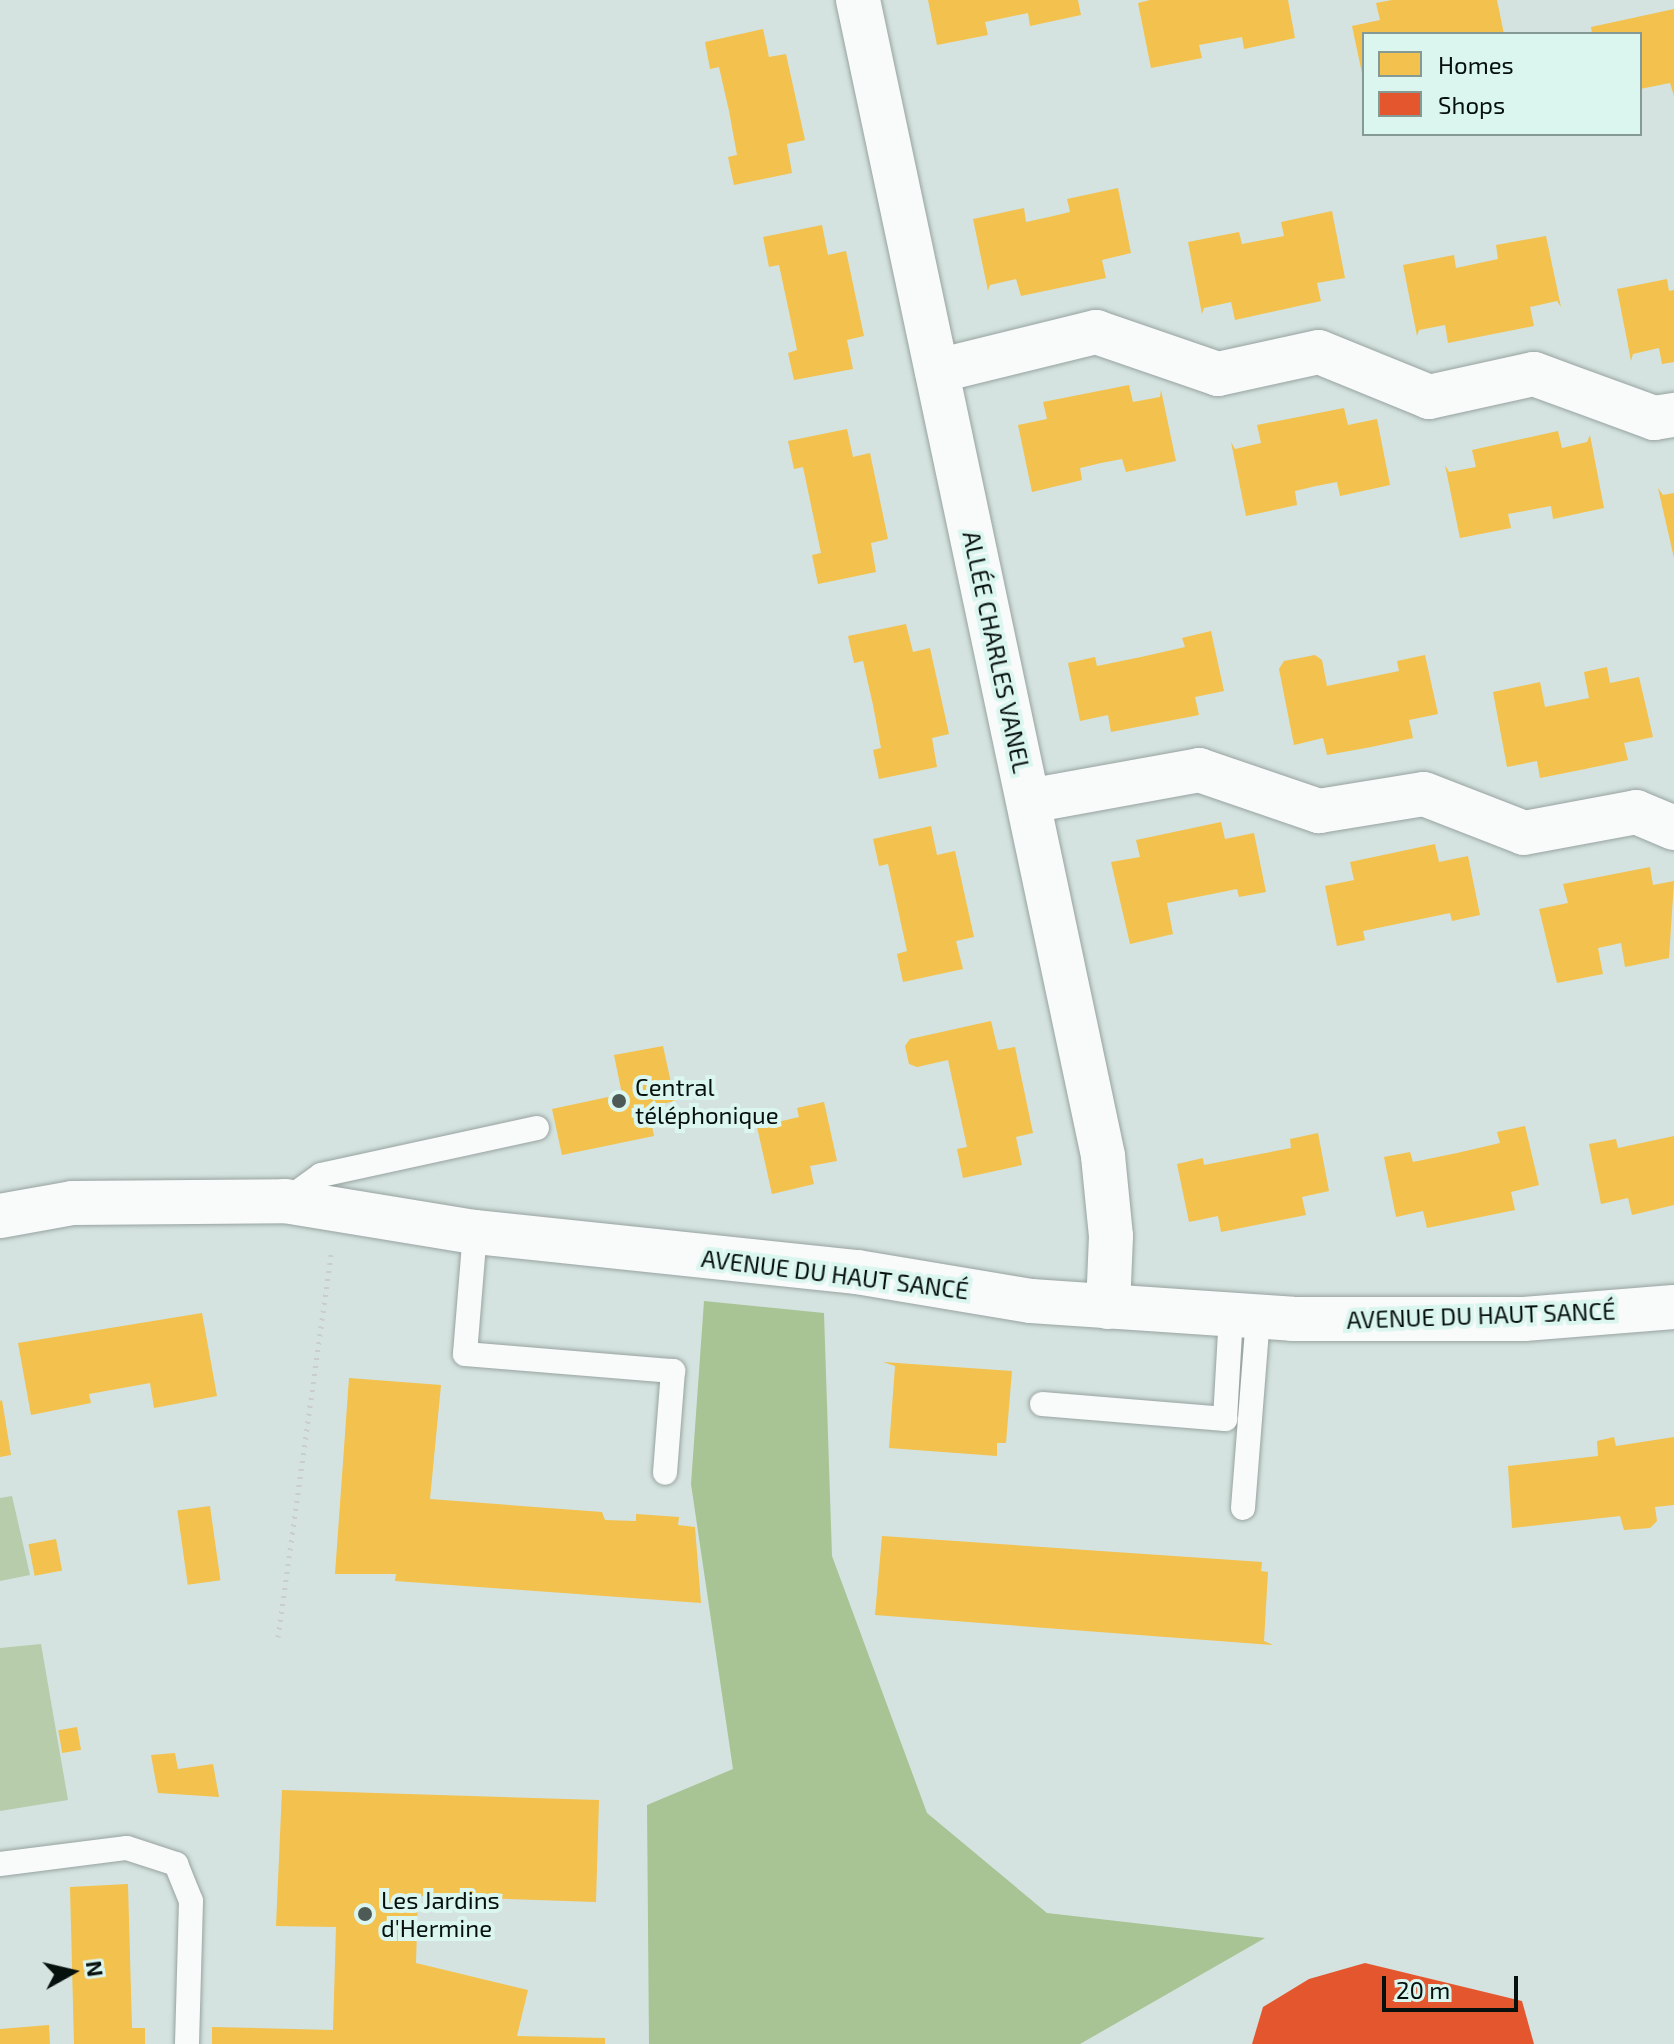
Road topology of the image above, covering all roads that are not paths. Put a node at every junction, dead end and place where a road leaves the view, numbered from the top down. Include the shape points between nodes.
1 (858, 0) edge
2 (937, 371) junction
3 (1674, 415) edge
4 (1029, 801) junction
5 (1674, 828) edge
6 (537, 1128) dead end
7 (285, 1201) junction
8 (0, 1216) edge
9 (475, 1232) junction
10 (1108, 1307) junction
11 (1674, 1307) edge
12 (1245, 1316) junction
13 (1042, 1404) dead end
14 (665, 1473) dead end
15 (1243, 1508) dead end
16 (0, 1864) edge
17 (187, 2044) edge

1 - 2 street, ALLÉE CHARLES VANEL
2 - 3 street via 1096,332 1218,374 1319,352 1429,397 1534,374 1654,418
2 - 4 street, ALLÉE CHARLES VANEL
4 - 5 street via 1199,770 1319,811 1424,794 1524,833 1636,812
4 - 10 street, ALLÉE CHARLES VANEL via 1103,1156 1111,1236
6 - 7 lane via 321,1175
7 - 8 street, AVENUE DU HAUT SANCÉ via 72,1203
7 - 9 street, AVENUE DU HAUT SANCÉ
9 - 10 street, AVENUE DU HAUT SANCÉ via 857,1272 1031,1301
9 - 14 lane via 465,1354 673,1371
10 - 12 street, AVENUE DU HAUT SANCÉ
11 - 12 street, AVENUE DU HAUT SANCÉ via 1409,1322
12 - 13 lane via 1225,1419
12 - 15 lane
16 - 17 lane via 127,1848 176,1864 191,1901

